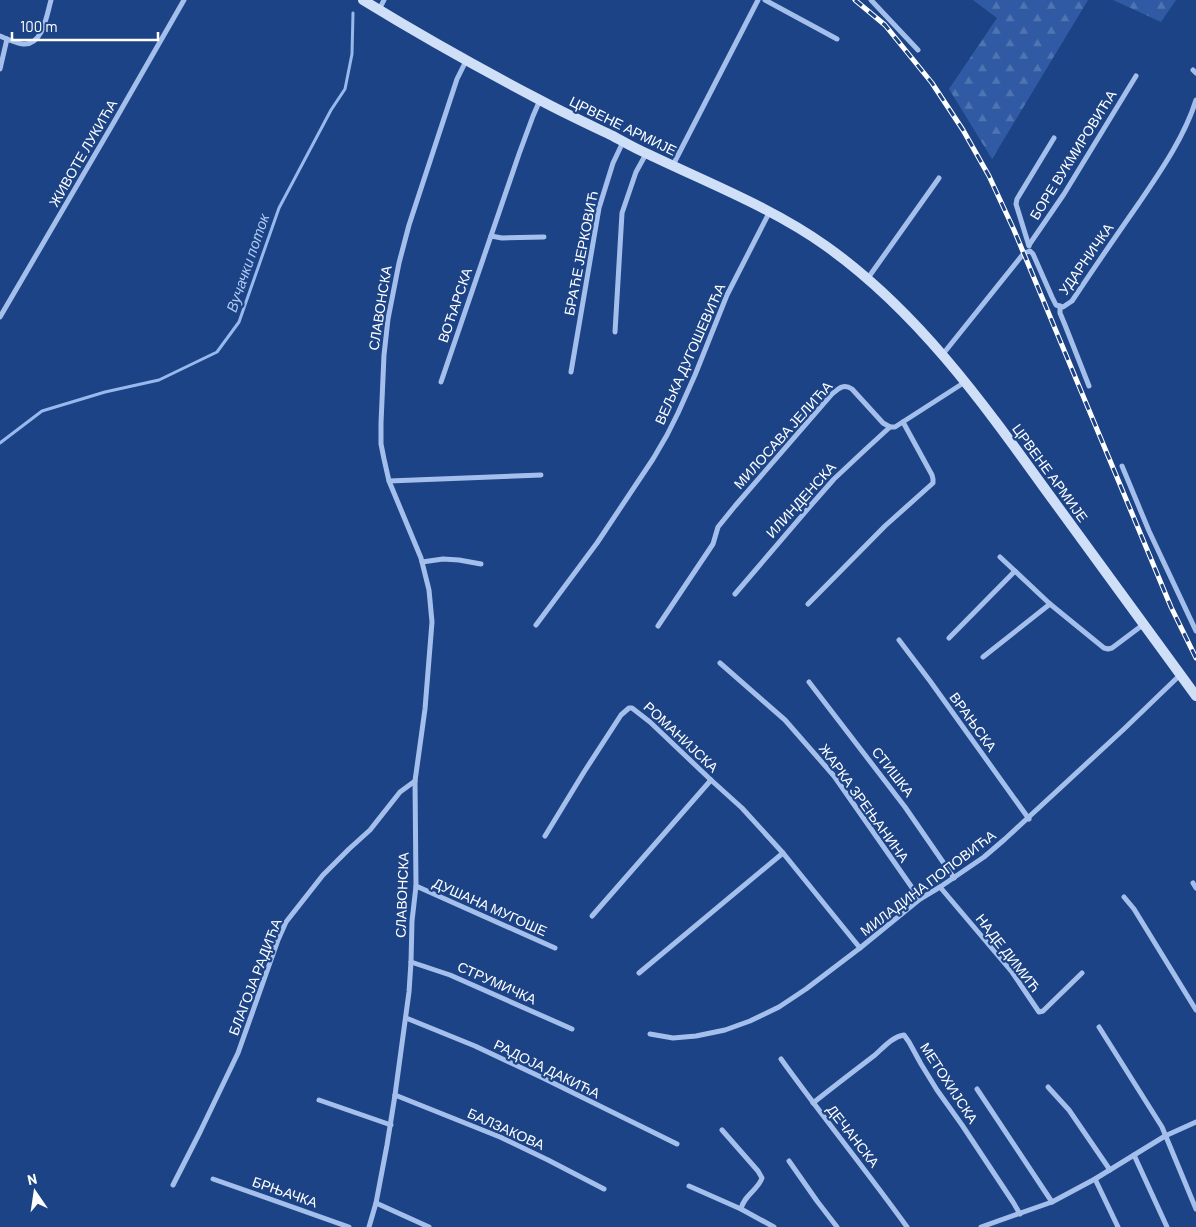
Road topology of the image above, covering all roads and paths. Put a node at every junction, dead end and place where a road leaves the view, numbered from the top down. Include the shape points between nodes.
1 (51, 0) edge
2 (184, 0) edge
3 (363, 0) edge
4 (384, 0) edge
5 (758, 0) edge
6 (765, 0) edge
7 (871, 0) edge
8 (379, 10) junction
9 (0, 36) edge
10 (7, 39) junction
11 (837, 39) dead end
12 (918, 50) dead end
13 (466, 60) junction
14 (0, 69) edge
15 (1136, 76) dead end
16 (540, 100) junction
17 (1196, 100) edge
18 (1054, 138) dead end
19 (623, 141) junction
20 (646, 154) junction
21 (673, 165) junction
22 (939, 178) dead end
23 (770, 211) junction
24 (491, 236) junction
25 (544, 237) dead end
26 (1030, 248) junction
27 (868, 278) junction
28 (1060, 306) junction
29 (0, 317) edge
30 (615, 332) dead end
31 (943, 354) junction
32 (571, 372) dead end
33 (965, 381) junction
34 (441, 382) dead end
35 (1089, 386) dead end
36 (902, 422) junction
37 (890, 428) junction
38 (1122, 466) dead end
39 (540, 475) dead end
40 (389, 481) junction
41 (1000, 557) dead end
42 (422, 562) junction
43 (481, 564) dead end
44 (1015, 571) junction
45 (735, 594) dead end
46 (808, 604) dead end
47 (1050, 604) junction
48 (1144, 624) junction
49 (536, 625) dead end
50 (658, 626) dead end
51 (1196, 631) edge
52 (949, 638) dead end
53 (899, 640) dead end
54 (984, 657) dead end
55 (720, 663) dead end
56 (1180, 675) junction
57 (810, 682) dead end
58 (1196, 696) edge
59 (711, 780) junction
60 (415, 781) junction
61 (1029, 818) junction
62 (545, 836) dead end
63 (782, 853) junction
64 (954, 878) junction
65 (416, 886) junction
66 (940, 888) junction
67 (1124, 897) dead end
68 (920, 899) junction
69 (592, 916) dead end
70 (555, 948) dead end
71 (860, 948) junction
72 (411, 962) junction
73 (639, 973) dead end
74 (1082, 973) dead end
75 (1196, 1010) edge
76 (406, 1018) junction
77 (1099, 1027) dead end
78 (572, 1030) dead end
79 (650, 1034) dead end
80 (781, 1059) dead end
81 (1048, 1087) dead end
82 (977, 1090) dead end
83 (395, 1095) junction
84 (319, 1100) dead end
85 (813, 1103) junction
86 (1196, 1122) edge
87 (391, 1125) junction
88 (722, 1130) dead end
89 (1166, 1136) junction
90 (677, 1144) dead end
91 (1134, 1155) junction
92 (789, 1161) dead end
93 (1110, 1170) junction
94 (213, 1179) dead end
95 (1095, 1179) junction
96 (173, 1184) dead end
97 (689, 1186) dead end
98 (604, 1189) dead end
99 (1052, 1202) junction
100 (376, 1203) junction
101 (741, 1209) junction
102 (1196, 1209) edge
103 (1020, 1214) junction
104 (349, 1227) edge
105 (369, 1227) edge
106 (429, 1227) edge
107 (774, 1227) edge
108 (837, 1227) edge
109 (907, 1227) edge
110 (981, 1227) edge
111 (1118, 1227) edge
112 (1167, 1227) edge

1 - 10 street via 37,40 21,44
2 - 29 street, ЖИВОТЕ ЛУКИЋА
3 - 8 main road, ЦРВЕНЕ АРМИЈЕ
4 - 8 street
5 - 21 street
6 - 11 street
7 - 12 street
8 - 13 main road, ЦРВЕНЕ АРМИЈЕ
9 - 10 street
10 - 14 street
13 - 16 main road, ЦРВЕНЕ АРМИЈЕ
13 - 40 street, СЛАВОНСКА via 456,79 412,217 393,290 384,355 381,423 381,444
15 - 26 street, БОРЕ ВУКМИРОВИЋА
16 - 19 main road, ЦРВЕНЕ АРМИЈЕ
16 - 24 street, ВОЋАРСКА
17 - 28 street, УДАРНИЧКА via 1183,130 1152,183 1072,301
18 - 26 street, БОРЕ ВУКМИРОВИЋА via 1017,199
19 - 20 main road, ЦРВЕНЕ АРМИЈЕ
19 - 32 street, БРАЋЕ ЈЕРКОВИЋ via 599,208
20 - 21 main road, ЦРВЕНЕ АРМИЈЕ
20 - 30 street via 622,213
21 - 23 main road, ЦРВЕНЕ АРМИЈЕ
22 - 27 street
23 - 27 main road, ЦРВЕНЕ АРМИЈЕ via 828,247
23 - 49 street, ВЕЉКА ДУГОШЕВИЋА via 727,295 667,435 597,543
24 - 25 street
24 - 34 street, ВОЋАРСКА
26 - 28 street, УДАРНИЧКА via 1054,302
26 - 31 street
27 - 31 main road, ЦРВЕНЕ АРМИЈЕ via 912,319
28 - 35 street
31 - 33 main road, ЦРВЕНЕ АРМИЈЕ
33 - 36 street
33 - 48 main road, ЦРВЕНЕ АРМИЈЕ
36 - 37 street
36 - 46 street via 932,475 933,483
37 - 45 street, ИЛИНДЕНСКА via 834,479
37 - 50 street, МИЛОСАВА ЈЕЛИЋА via 852,389 848,386 839,388 718,527 713,544
38 - 51 street
39 - 40 street
40 - 42 street, СЛАВОНСКА
41 - 44 street
42 - 43 street via 459,560
42 - 60 street, СЛАВОНСКА via 432,622
44 - 47 street
44 - 52 street
47 - 48 street via 1108,649
47 - 54 street
48 - 56 main road, ЦРВЕНЕ АРМИЈЕ
53 - 61 street, ВРАЊСКА
55 - 68 street, ЖАРКА ЗРЕЊАНИНА via 785,720 825,765
56 - 58 main road, ЦРВЕНЕ АРМИЈЕ
56 - 61 street, МИЛАДИНА ПОПОВИЋА
57 - 64 street, СТИШКА via 905,807
59 - 62 street, РОМАНИЈСКА via 650,722 629,708 621,715
59 - 63 street, РОМАНИЈСКА via 742,808
59 - 69 street
60 - 65 street, СЛАВОНСКА
60 - 96 street, БЛАГОЈА РАДИЋА via 400,792 370,830 323,876 286,922 238,1053
61 - 64 street, МИЛАДИНА ПОПОВИЋА
63 - 71 street, РОМАНИЈСКА
63 - 73 street
64 - 66 street, МИЛАДИНА ПОПОВИЋА
65 - 70 street, ДУШАНА МУГОШЕ
65 - 72 street, СЛАВОНСКА
66 - 68 street, МИЛАДИНА ПОПОВИЋА
66 - 74 street, НАДЕ ДИМИЋ via 1012,972 1039,1012
67 - 75 street
68 - 71 street, МИЛАДИНА ПОПОВИЋА
71 - 79 street, МИЛАДИНА ПОПОВИЋА via 806,989 750,1021 696,1036 673,1038
72 - 76 street, СЛАВОНСКА
72 - 78 street, СТРУМИЧКА via 450,975
76 - 83 street, СЛАВОНСКА
76 - 90 street, РАДОЈА ДАКИЋА via 475,1046
77 - 89 street
80 - 85 street, ДЕЧАНСКА
81 - 93 street via 1069,1110
82 - 99 street
83 - 87 street, СЛАВОНСКА
83 - 98 street, БАЛЗАКОВА via 500,1137
84 - 87 street
85 - 103 street, МЕТОХИЈСКА via 886,1044 904,1035
85 - 109 street, ДЕЧАНСКА
86 - 89 street
87 - 100 street, СЛАВОНСКА
88 - 101 street via 762,1178
89 - 91 street
89 - 102 street
91 - 93 street
91 - 112 street
92 - 108 street
93 - 95 street
94 - 104 street, БРЊАЧКА
95 - 99 street
95 - 111 street
97 - 101 street
99 - 103 street
100 - 105 street, СЛАВОНСКА
100 - 106 street
101 - 107 street
103 - 110 street

